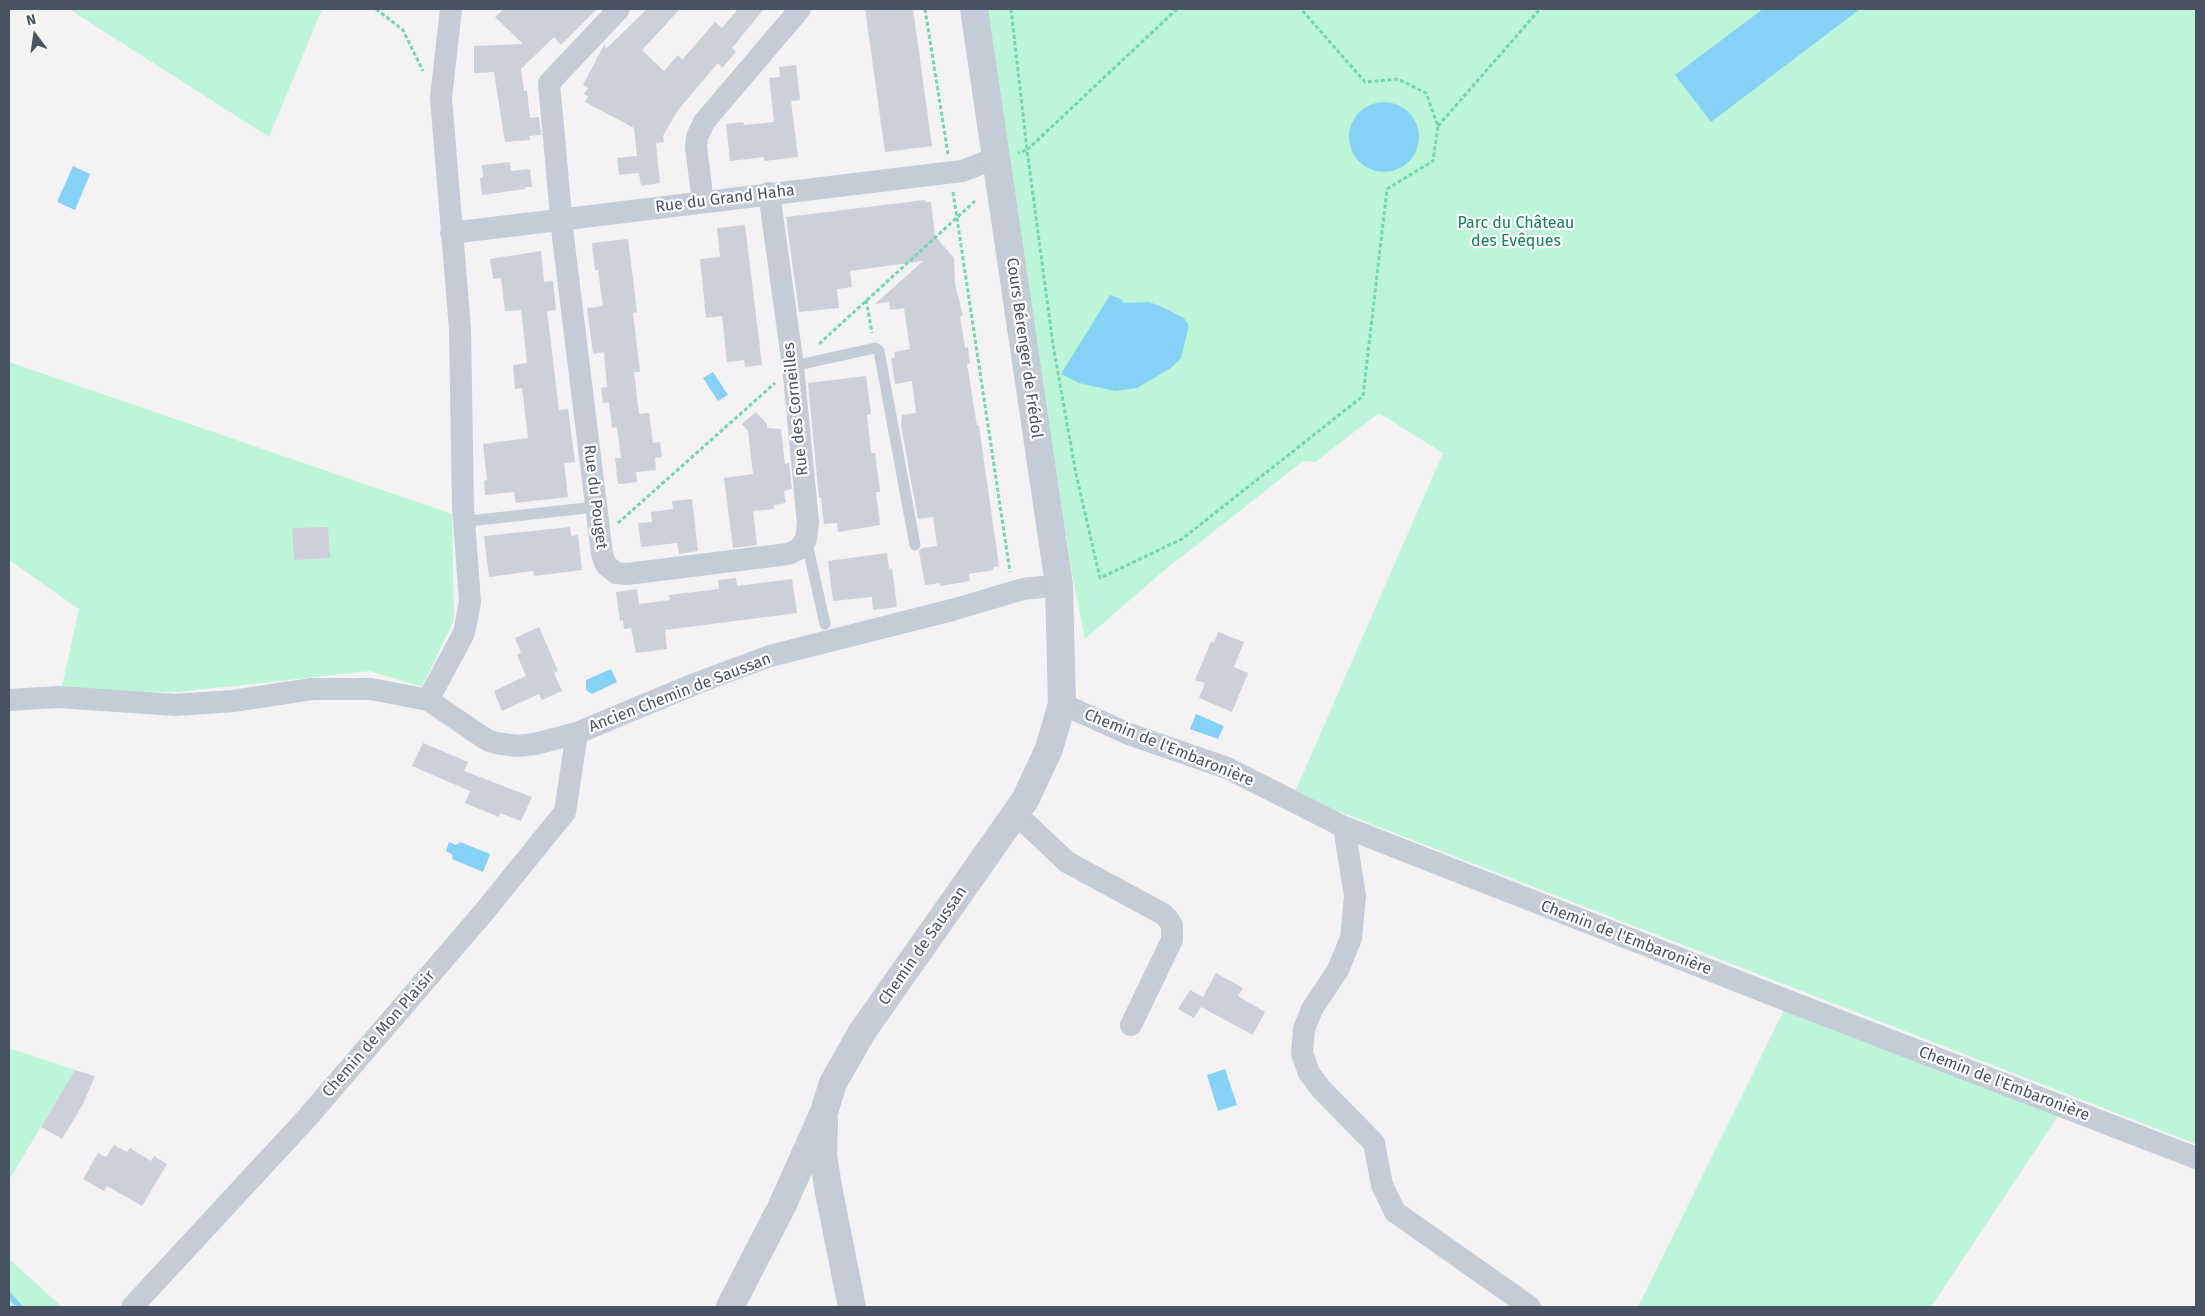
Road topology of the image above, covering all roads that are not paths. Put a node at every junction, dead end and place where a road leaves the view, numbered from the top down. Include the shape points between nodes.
1 (451, 9) edge
2 (619, 9) edge
3 (800, 9) edge
4 (974, 9) edge
5 (996, 158) junction
6 (769, 193) junction
7 (703, 202) junction
8 (562, 219) junction
9 (451, 232) junction
10 (793, 366) junction
11 (595, 507) junction
12 (469, 522) dead end
13 (806, 539) junction
14 (915, 545) dead end
15 (1058, 585) junction
16 (825, 624) dead end
17 (1061, 696) junction
18 (9, 700) edge
19 (428, 700) junction
20 (576, 734) junction
21 (1016, 814) junction
22 (1344, 827) junction
23 (1131, 1025) dead end
24 (824, 1112) junction
25 (2196, 1158) edge
26 (829, 1192) junction
27 (782, 1206) junction
28 (132, 1307) edge
29 (730, 1307) edge
30 (852, 1307) edge
31 (1530, 1307) edge

1 - 9 street via 442,90
2 - 8 street, Rue du Pouget via 549,83
3 - 7 street via 704,122 697,137
4 - 5 street, Cours Bérenger de Frédol
5 - 6 street, Rue du Grand Haha via 950,172
5 - 15 street, Cours Bérenger de Frédol
6 - 7 street, Rue du Grand Haha
6 - 10 street, Rue des Corneilles
7 - 8 street, Rue du Grand Haha
8 - 9 street, Rue du Grand Haha
8 - 11 street, Rue du Pouget
9 - 19 street via 460,329 463,515 470,602 464,633
10 - 13 street, Rue des Corneilles via 808,523
10 - 14 lane via 875,348 880,351
11 - 12 lane
11 - 13 street, Rue du Pouget via 602,554 606,565 616,573 788,554 799,549
13 - 16 lane, Rue des Corneilles
15 - 17 street, Cours Bérenger de Frédol
15 - 20 street, Ancien Chemin de Saussan via 1019,591 770,656
17 - 21 street, Chemin de Saussan via 1049,749
17 - 22 street, Chemin de l'Embaronière via 1129,734 1227,768
18 - 19 street via 58,697 176,705 232,701 312,689 371,689
19 - 20 street, Ancien Chemin de Saussan via 496,743 535,744
20 - 28 street, Chemin de Mon Plaisir via 565,812 484,912 307,1118
21 - 23 street via 1067,862 1162,914 1172,925 1172,940
21 - 24 street, Chemin de Saussan via 862,1032 833,1083
22 - 25 street, Chemin de l'Embaronière
22 - 31 street via 1354,896 1351,938 1338,970 1312,1008 1304,1029 1302,1053 1307,1066 1321,1089 1374,1143 1382,1185 1395,1212
24 - 26 street via 823,1156
24 - 27 street, Chemin de Saussan
26 - 27 street via 804,1194
26 - 30 street
27 - 29 street, Chemin de Saussan

